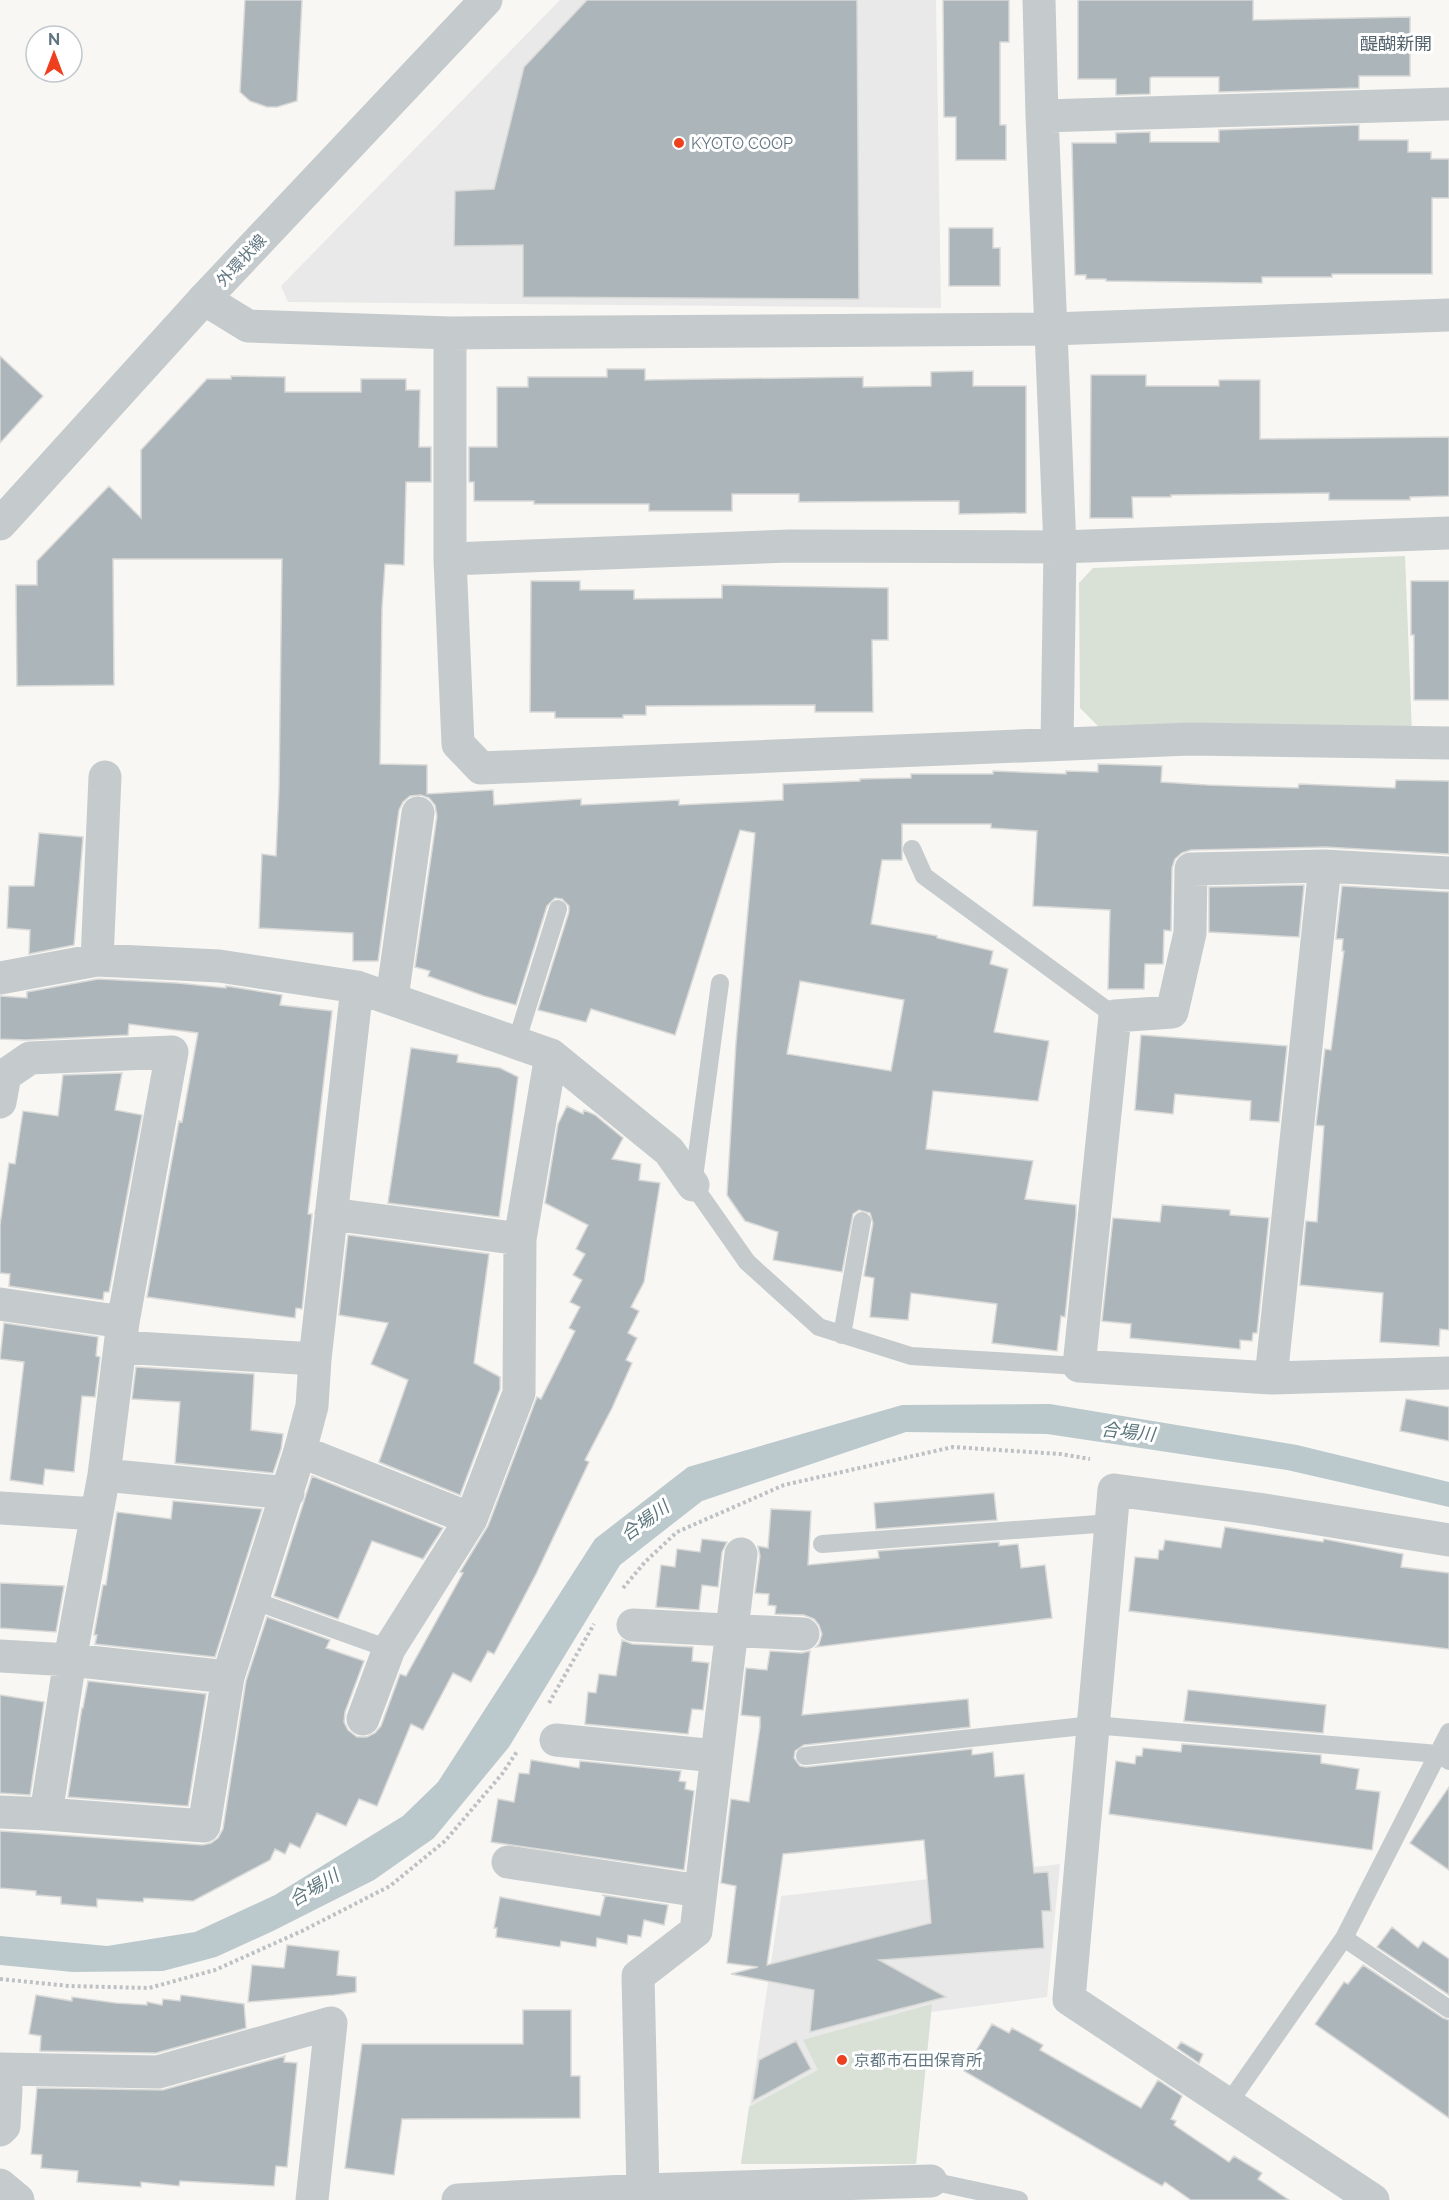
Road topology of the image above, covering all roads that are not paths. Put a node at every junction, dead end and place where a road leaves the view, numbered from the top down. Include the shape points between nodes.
1 (486, 0) edge
2 (1039, 0) edge
3 (1449, 104) edge
4 (1042, 117) junction
5 (204, 299) junction
6 (1449, 315) edge
7 (1051, 329) junction
8 (450, 333) junction
9 (0, 524) edge
10 (1449, 533) edge
11 (1060, 547) junction
12 (450, 559) junction
13 (1449, 742) edge
14 (1057, 744) junction
15 (105, 777) dead end
16 (418, 813) dead end
17 (912, 849) dead end
18 (1325, 866) junction
19 (1449, 873) edge
20 (558, 909) dead end
21 (97, 960) junction
22 (0, 978) edge
23 (720, 983) dead end
24 (357, 987) junction
25 (392, 998) junction
26 (1115, 1016) junction
27 (516, 1043) junction
28 (551, 1055) junction
29 (2, 1084) edge
30 (693, 1185) junction
31 (331, 1214) junction
32 (862, 1221) dead end
33 (520, 1239) junction
34 (0, 1304) edge
35 (122, 1334) junction
36 (842, 1335) junction
37 (315, 1359) junction
38 (1079, 1366) junction
39 (1449, 1373) edge
40 (1271, 1378) junction
41 (300, 1451) junction
42 (104, 1475) junction
43 (288, 1493) junction
44 (0, 1508) edge
45 (97, 1514) junction
46 (471, 1519) junction
47 (1111, 1523) junction
48 (1449, 1540) edge
49 (822, 1544) dead end
50 (741, 1554) dead end
51 (252, 1600) junction
52 (633, 1625) dead end
53 (731, 1632) junction
54 (803, 1634) dead end
55 (389, 1649) junction
56 (0, 1656) edge
57 (70, 1660) junction
58 (228, 1677) junction
59 (363, 1719) dead end
60 (1093, 1725) junction
61 (1449, 1732) edge
62 (556, 1740) dead end
63 (716, 1756) junction
64 (805, 1756) dead end
65 (1444, 1758) edge
66 (0, 1812) edge
67 (46, 1814) junction
68 (508, 1862) dead end
69 (700, 1891) junction
70 (1344, 1938) junction
71 (1449, 2008) edge
72 (0, 2069) edge
73 (0, 2074) edge
74 (1228, 2104) junction
75 (0, 2130) edge
76 (931, 2181) joint
77 (0, 2185) edge
78 (643, 2190) junction
79 (606, 2196) edge
80 (18, 2200) edge
81 (312, 2200) edge
82 (458, 2200) edge
83 (1019, 2200) edge
84 (1373, 2200) edge

1 - 5 street, 外環状線
2 - 4 street
3 - 4 street
4 - 7 street
5 - 8 street via 248,326
5 - 9 street, 外環状線
6 - 7 street
7 - 8 street
7 - 11 street
8 - 12 street
10 - 11 street
11 - 12 street via 790,546
11 - 14 street
12 - 14 street via 458,744 481,768
13 - 14 street via 1190,739
15 - 21 street
16 - 25 street
17 - 26 lane via 924,876
18 - 19 street
18 - 26 street via 1191,870 1190,933 1173,1011
18 - 40 street
20 - 27 lane
21 - 22 street
21 - 24 street via 219,966
23 - 30 lane
24 - 25 street
24 - 31 street
25 - 27 street
26 - 38 street
27 - 28 street
28 - 30 street via 669,1151
28 - 33 street
29 - 35 street via 30,1058 172,1052
30 - 36 lane via 747,1262 819,1327
31 - 33 street
31 - 37 street
32 - 36 lane
33 - 46 street via 519,1393
34 - 35 street
35 - 37 street
35 - 42 street
36 - 38 lane via 911,1356
37 - 41 street via 312,1406
38 - 40 street
39 - 40 street
41 - 43 street
41 - 46 street
42 - 43 street
42 - 45 street
43 - 51 street
44 - 45 street
45 - 57 street
46 - 55 street
47 - 48 street via 1114,1490
47 - 49 lane
47 - 60 street
50 - 53 street
51 - 55 lane
51 - 58 street
52 - 53 street
53 - 54 street
53 - 63 street
55 - 59 street
56 - 57 street
57 - 58 street
57 - 67 street
58 - 67 street via 204,1826
60 - 64 lane
60 - 65 lane
60 - 74 street via 1069,1999
61 - 65 lane
62 - 63 street
63 - 69 street
65 - 70 lane
66 - 67 street
68 - 69 street
69 - 78 street via 696,1931 638,1977
70 - 71 lane
70 - 74 lane
72 - 81 street via 158,2072 331,2023
73 - 75 street via 6,2089 4,2126
74 - 84 street
76 - 78 street
76 - 83 lane
77 - 80 street
78 - 79 street
79 - 82 street

